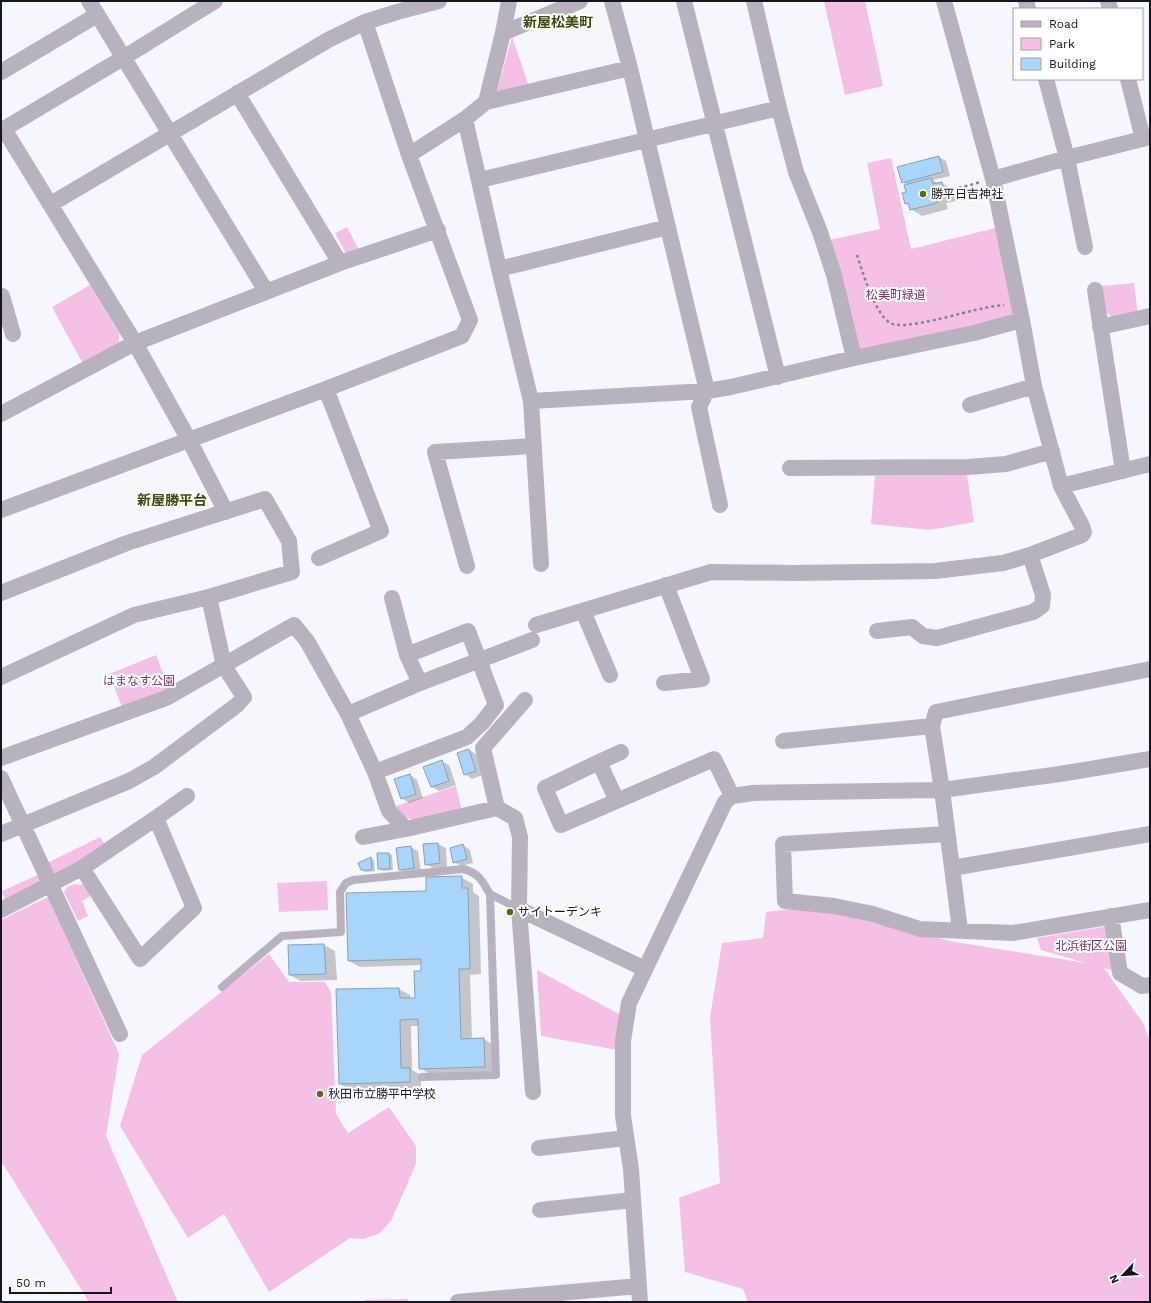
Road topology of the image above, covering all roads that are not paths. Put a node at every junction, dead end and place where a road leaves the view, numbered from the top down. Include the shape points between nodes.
1 (89, 1) edge
2 (215, 1) edge
3 (439, 1) edge
4 (509, 1) edge
5 (580, 1) edge
6 (612, 1) edge
7 (684, 1) edge
8 (754, 1) edge
9 (944, 1) edge
10 (97, 15) junction
11 (366, 22) junction
12 (503, 33) junction
13 (123, 58) junction
14 (630, 68) junction
15 (1, 72) edge
16 (1046, 80) edge
17 (1128, 80) edge
18 (237, 93) junction
19 (486, 102) junction
20 (779, 108) junction
21 (465, 120) junction
22 (714, 124) junction
23 (2, 126) edge
24 (170, 133) junction
25 (1146, 138) edge
26 (647, 140) junction
27 (409, 155) junction
28 (1067, 158) junction
29 (993, 179) junction
30 (480, 180) junction
31 (51, 204) junction
32 (668, 227) junction
33 (438, 230) junction
34 (1085, 247) dead end
35 (340, 263) junction
36 (499, 269) junction
37 (1095, 290) dead end
38 (266, 292) junction
39 (1, 295) edge
40 (1150, 316) edge
41 (1022, 320) junction
42 (1100, 327) junction
43 (13, 334) dead end
44 (135, 343) junction
45 (854, 358) junction
46 (778, 377) junction
47 (1034, 386) junction
48 (326, 389) junction
49 (708, 391) junction
50 (531, 401) junction
51 (970, 405) dead end
52 (1, 414) edge
53 (189, 440) junction
54 (534, 446) junction
55 (1052, 451) junction
56 (1150, 464) edge
57 (790, 468) dead end
58 (1123, 471) junction
59 (1061, 486) junction
60 (720, 505) dead end
61 (1, 510) edge
62 (226, 512) junction
63 (1030, 555) junction
64 (319, 558) dead end
65 (541, 564) dead end
66 (467, 566) dead end
67 (666, 585) junction
68 (1, 593) edge
69 (209, 597) junction
70 (392, 598) dead end
71 (583, 611) junction
72 (877, 631) dead end
73 (407, 655) junction
74 (479, 660) junction
75 (224, 666) junction
76 (1150, 669) edge
77 (610, 675) dead end
78 (1, 677) edge
79 (420, 683) junction
80 (664, 683) dead end
81 (525, 700) dead end
82 (348, 714) junction
83 (932, 726) junction
84 (783, 741) dead end
85 (621, 752) dead end
86 (1, 758) edge
87 (1150, 759) edge
88 (599, 762) junction
89 (375, 772) junction
90 (1, 778) edge
91 (942, 790) junction
92 (187, 796) dead end
93 (732, 796) junction
94 (617, 801) junction
95 (497, 808) junction
96 (156, 818) junction
97 (22, 825) junction
98 (406, 829) junction
99 (1, 834) edge
100 (947, 834) junction
101 (1150, 834) edge
102 (363, 837) dead end
103 (82, 868) junction
104 (952, 868) junction
105 (50, 886) junction
106 (490, 894) junction
107 (519, 909) junction
108 (1, 910) edge
109 (1150, 910) edge
110 (1111, 916) junction
111 (960, 930) junction
112 (645, 969) junction
113 (1150, 985) edge
114 (222, 987) dead end
115 (120, 1034) dead end
116 (422, 1077) dead end
117 (533, 1092) dead end
118 (626, 1138) junction
119 (539, 1148) dead end
120 (633, 1200) junction
121 (540, 1210) dead end
122 (639, 1286) junction
123 (492, 1300) edge
124 (458, 1302) edge
125 (640, 1302) edge

1 - 10 street
2 - 13 street
3 - 11 street
4 - 12 street
5 - 12 street
6 - 14 street
7 - 22 street
8 - 20 street
9 - 29 street
10 - 13 street
10 - 15 street
11 - 18 street via 328,40
11 - 27 street
12 - 19 street
13 - 23 street
13 - 24 street
14 - 19 street
14 - 26 street
16 - 28 street
17 - 25 street
18 - 24 street
18 - 35 street
19 - 21 street
20 - 22 street
20 - 45 street via 796,172 834,276
21 - 27 street
21 - 30 street
22 - 26 street
22 - 46 street
23 - 31 street
24 - 31 street
24 - 38 street
25 - 28 street
26 - 30 street
26 - 32 street
27 - 33 street
28 - 29 street
28 - 34 street
29 - 41 street
30 - 36 street
31 - 44 street
32 - 36 street
32 - 49 street
33 - 35 street
33 - 48 street via 470,320 462,336
35 - 38 street
36 - 50 street
37 - 42 street
38 - 44 street
39 - 43 street
40 - 42 street
41 - 45 street via 974,334
41 - 47 street
42 - 58 street
44 - 52 street
44 - 53 street
45 - 46 street
46 - 49 street
47 - 51 street
47 - 55 street
48 - 53 street
48 - 64 street via 381,531
49 - 50 street
49 - 60 street via 699,407
50 - 54 street
53 - 61 street
53 - 62 street
54 - 65 street
54 - 66 street via 435,452
55 - 57 street via 1006,464 968,467
55 - 59 street
56 - 58 street
58 - 59 street
59 - 63 street via 1084,532
62 - 68 street via 127,543
62 - 69 street via 265,499 289,541 292,572
63 - 67 street via 1003,563 935,572 711,572
63 - 72 street via 1042,594 1042,606 1033,612 937,638 922,636 912,627
67 - 71 street
67 - 80 street via 702,679
69 - 75 street
69 - 78 street via 134,616
70 - 73 street
71 - 74 street
71 - 77 street
73 - 74 street via 468,631
73 - 79 street
74 - 79 street
74 - 89 street via 496,705 482,723 467,737
75 - 82 street via 294,625 307,641
75 - 86 street via 166,698
75 - 97 street via 244,697 237,705 154,767 129,781
76 - 83 street via 936,712
79 - 82 street
81 - 95 street via 483,748
82 - 89 street
83 - 84 street
83 - 91 street
85 - 88 street
87 - 91 street
88 - 94 street
88 - 94 street via 545,788 561,825
89 - 98 street via 389,812
90 - 97 street
91 - 93 street via 753,793
91 - 100 street
92 - 96 street
93 - 94 street via 714,759
93 - 112 street via 725,802
95 - 98 street
95 - 107 street via 515,818 520,837
96 - 103 street
96 - 103 street via 194,908 140,959
97 - 99 street
97 - 105 street
98 - 102 street
100 - 104 street
100 - 111 street via 783,844 785,901 834,906 873,914 920,929
101 - 104 street
103 - 105 street
104 - 111 street
105 - 108 street
105 - 115 street
106 - 107 lane
106 - 114 lane via 481,878 463,869 353,880 346,883 340,892 341,932 282,936
106 - 116 lane via 496,1075
107 - 112 street
107 - 117 street
109 - 110 street
110 - 111 street via 1013,933
110 - 113 street via 1120,973 1142,986
112 - 118 street via 629,1003 623,1041 623,1116
118 - 119 street
118 - 120 street
120 - 121 street
120 - 122 street
122 - 123 street
122 - 125 street
123 - 124 street

